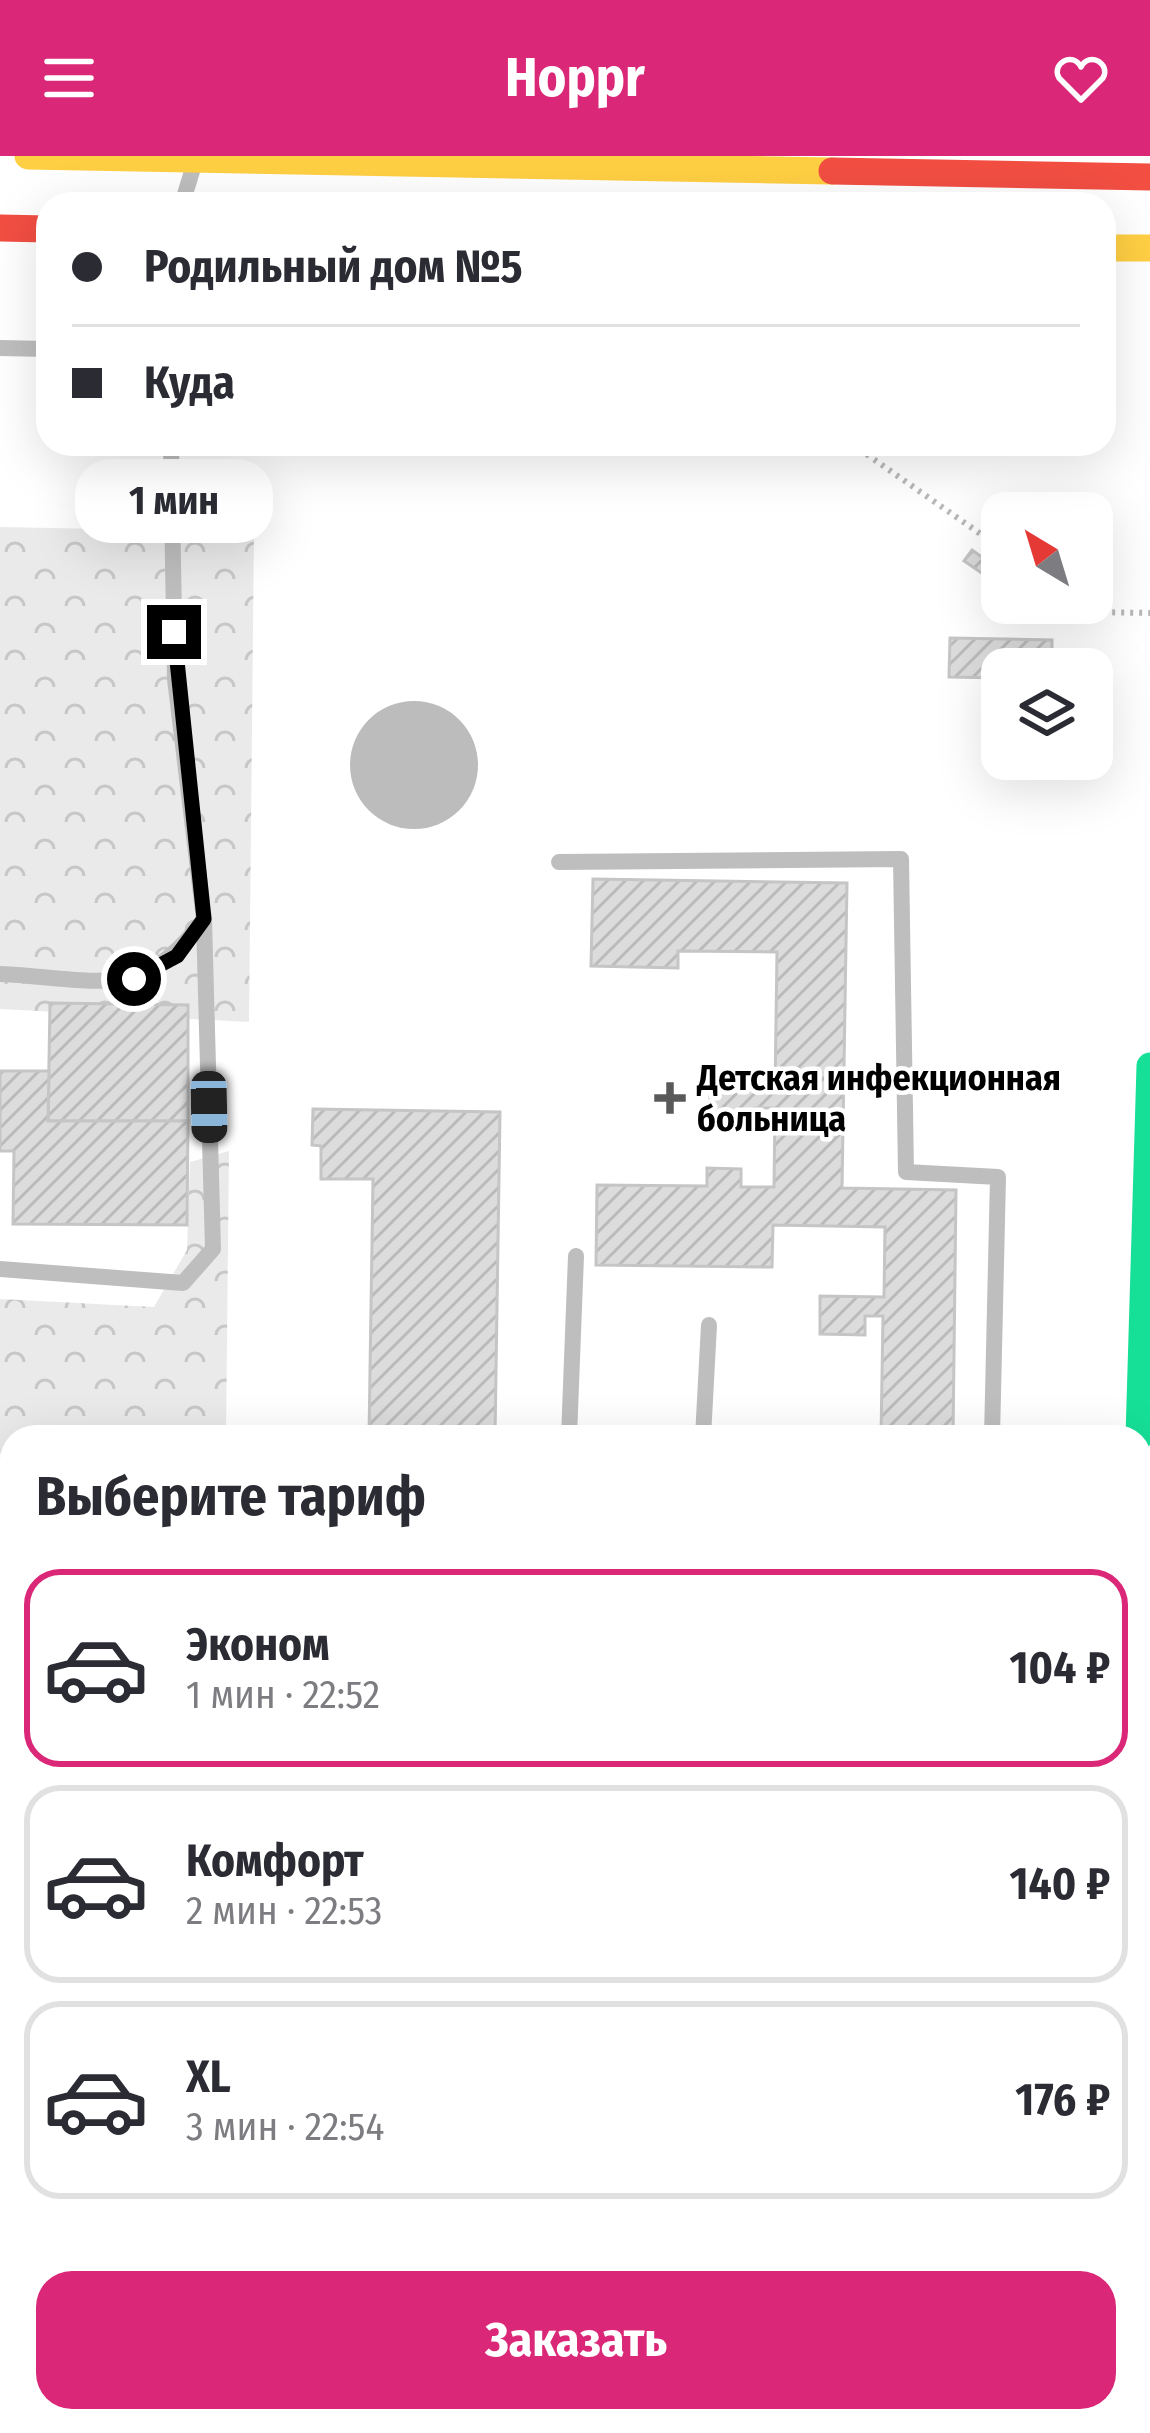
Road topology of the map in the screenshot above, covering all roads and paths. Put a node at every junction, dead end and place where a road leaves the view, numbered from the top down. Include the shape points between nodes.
1 (28, 156) edge
2 (184, 160) edge
3 (630, 163) edge
4 (1150, 177) edge
5 (183, 192) edge
6 (0, 228) edge
7 (36, 229) edge
8 (1116, 248) edge
9 (1150, 248) edge
10 (0, 348) edge
11 (36, 349) edge
12 (171, 456) edge
13 (869, 456) edge
14 (981, 534) edge
15 (1113, 612) edge
16 (1150, 613) edge
17 (559, 862) dead end
18 (204, 919) junction
19 (0, 974) edge
20 (1150, 1066) edge
21 (576, 1256) dead end
22 (0, 1269) edge
23 (709, 1325) dead end
24 (569, 1425) edge
25 (704, 1425) edge
26 (992, 1425) edge
27 (1139, 1425) edge

1 - 2 main road
2 - 3 main road
2 - 5 lane
3 - 4 main road
6 - 7 main road
8 - 9 main road
10 - 11 lane
12 - 18 lane via 175,679
13 - 14 path
15 - 16 path
17 - 26 lane via 901,859 906,1172 998,1177
18 - 19 lane via 177,956 134,979
18 - 22 lane via 213,1249 183,1283
20 - 27 main road
21 - 24 lane
23 - 25 lane

